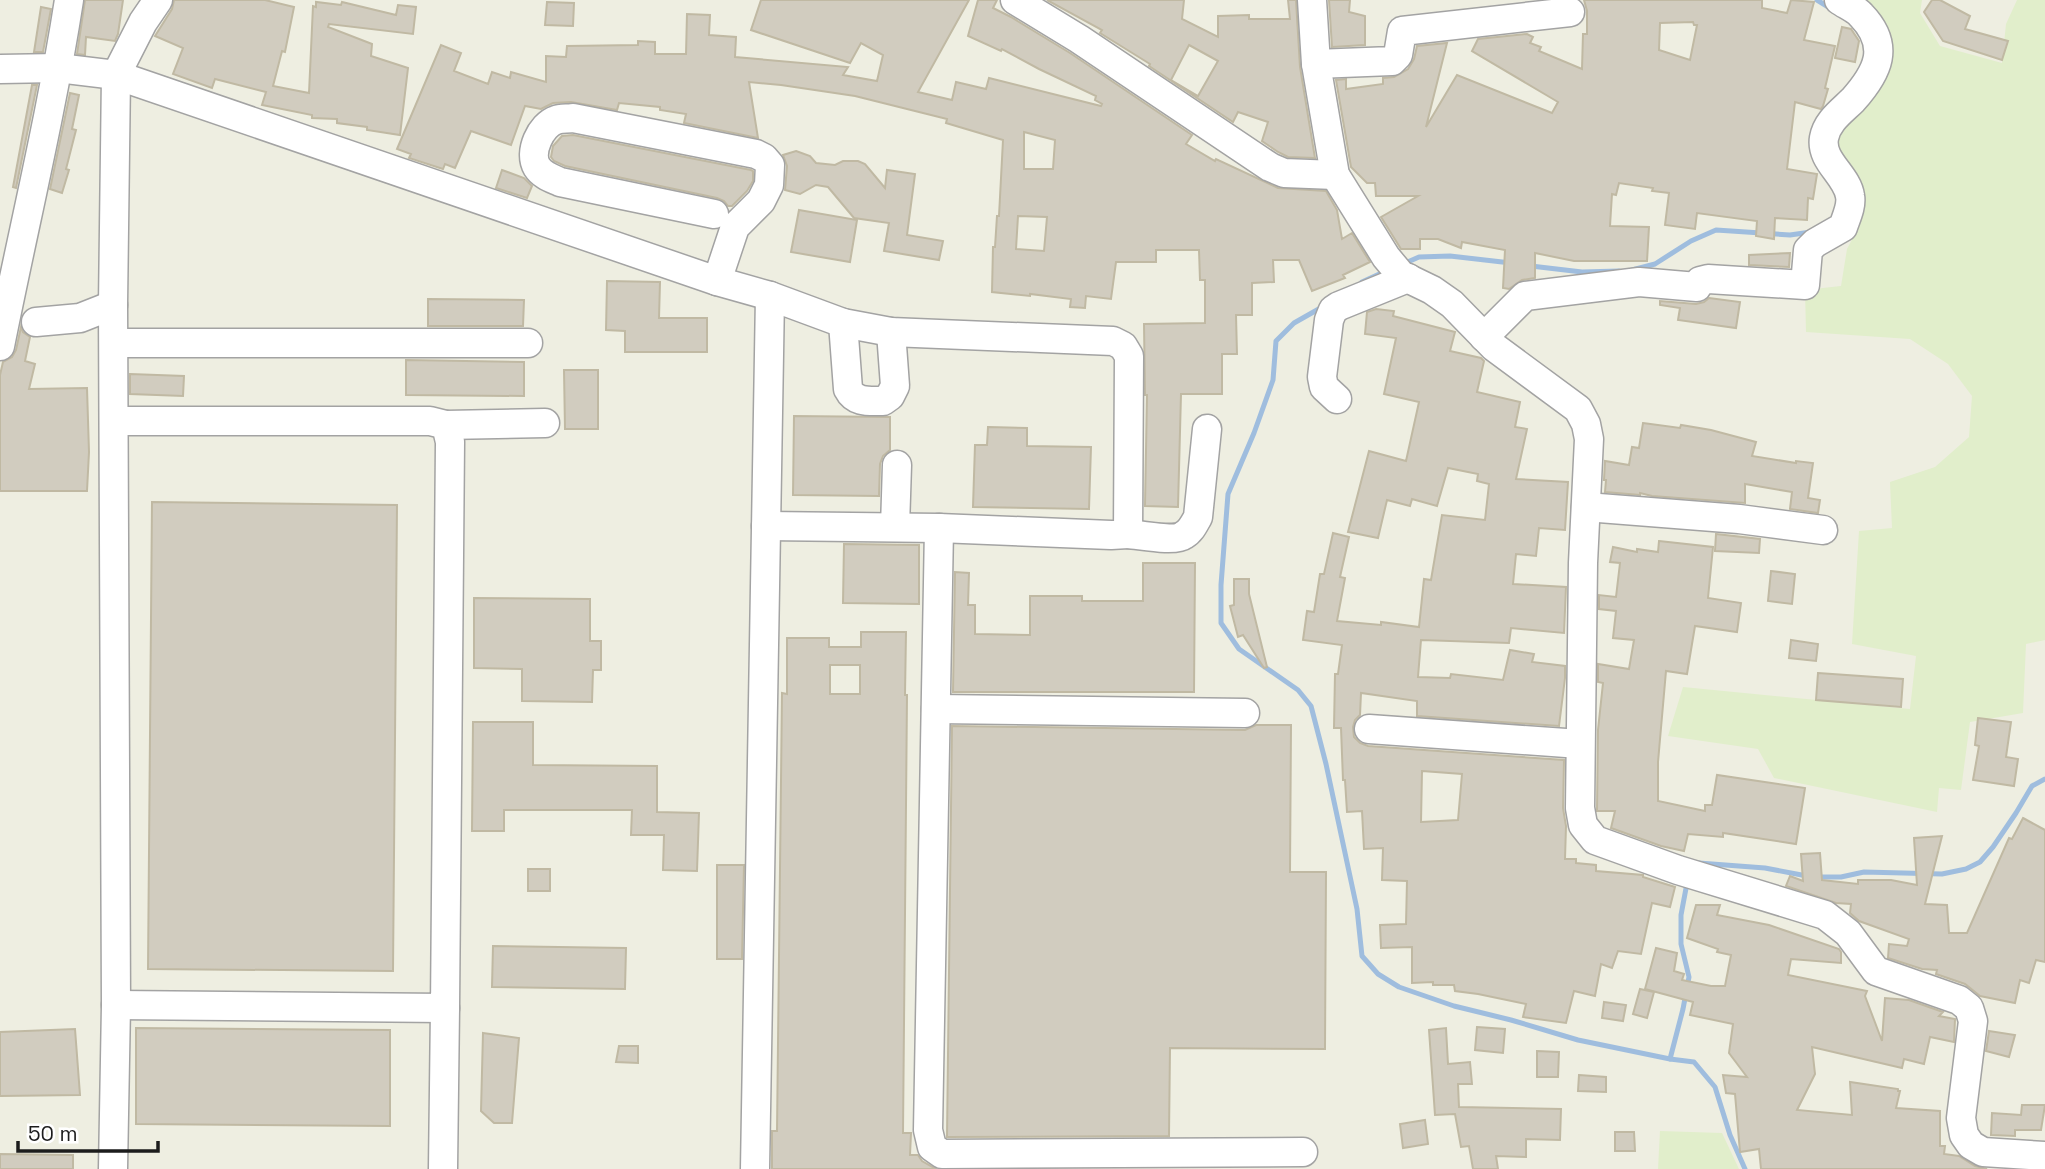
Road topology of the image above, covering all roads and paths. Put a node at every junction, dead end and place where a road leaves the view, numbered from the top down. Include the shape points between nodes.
1 (69, 0) edge
2 (158, 0) edge
3 (1015, 0) edge
4 (1312, 0) edge
5 (1839, 0) edge
6 (1570, 12) dead end
7 (1316, 64) junction
8 (58, 68) junction
9 (0, 69) edge
10 (116, 75) junction
11 (1335, 175) junction
12 (714, 214) dead end
13 (1398, 270) junction
14 (717, 281) junction
15 (770, 296) junction
16 (113, 305) junction
17 (36, 322) dead end
18 (843, 323) junction
19 (891, 332) junction
20 (1484, 337) junction
21 (115, 343) junction
22 (528, 343) dead end
23 (0, 346) edge
24 (1337, 399) dead end
25 (115, 421) junction
26 (545, 423) dead end
27 (446, 425) junction
28 (1207, 429) dead end
29 (897, 465) dead end
30 (1586, 507) junction
31 (766, 526) junction
32 (895, 527) junction
33 (939, 528) junction
34 (1824, 530) dead end
35 (1128, 534) junction
36 (936, 709) junction
37 (1245, 713) dead end
38 (1369, 730) dead end
39 (1580, 744) junction
40 (116, 1005) junction
41 (445, 1008) junction
42 (1303, 1152) dead end
43 (2045, 1156) edge
44 (1203, 1161) edge
45 (113, 1169) edge
46 (443, 1169) edge
47 (755, 1169) edge

1 - 8 street
2 - 10 street
3 - 11 street via 1270,167 1292,174
4 - 7 street
5 - 20 street via 1860,13 1875,33 1879,52 1874,73 1827,128 1823,140 1826,155 1850,195 1849,210 1843,227 1808,250 1805,285 1708,279 1697,287 1639,282 1525,296
6 - 7 street via 1402,31 1398,55 1392,61
7 - 11 street
8 - 9 street
8 - 10 street
8 - 23 street
10 - 14 street
10 - 16 street
11 - 13 street
12 - 14 street via 545,176 536,165 537,141 545,126 573,118 764,158 770,165 769,185 761,201 736,227
13 - 20 street via 1452,304
13 - 24 street via 1339,306 1329,320 1322,377 1324,387
14 - 15 street
15 - 18 street
15 - 31 street
16 - 17 street via 80,318
16 - 21 street
18 - 19 street
18 - 19 street via 848,389 858,400 883,401 895,386
19 - 35 street via 1113,341 1123,346 1130,367
20 - 30 street via 1578,410 1589,439
21 - 22 street
21 - 25 street
25 - 27 street via 430,421
25 - 40 street
26 - 27 street
27 - 41 street via 450,442
28 - 35 street via 1198,517 1193,526 1178,538
29 - 32 street
30 - 34 street
30 - 39 street
31 - 32 street
31 - 47 street
32 - 33 street
33 - 35 street
33 - 36 street
36 - 37 street
36 - 44 street via 928,1130 932,1147 942,1154
38 - 39 street
39 - 43 street via 1580,808 1583,825 1595,840 1825,915 1848,933 1876,971 1951,996 1969,1008 1973,1021 1961,1118 1964,1135 1983,1152
40 - 41 street
40 - 45 street
41 - 46 street
42 - 44 street

